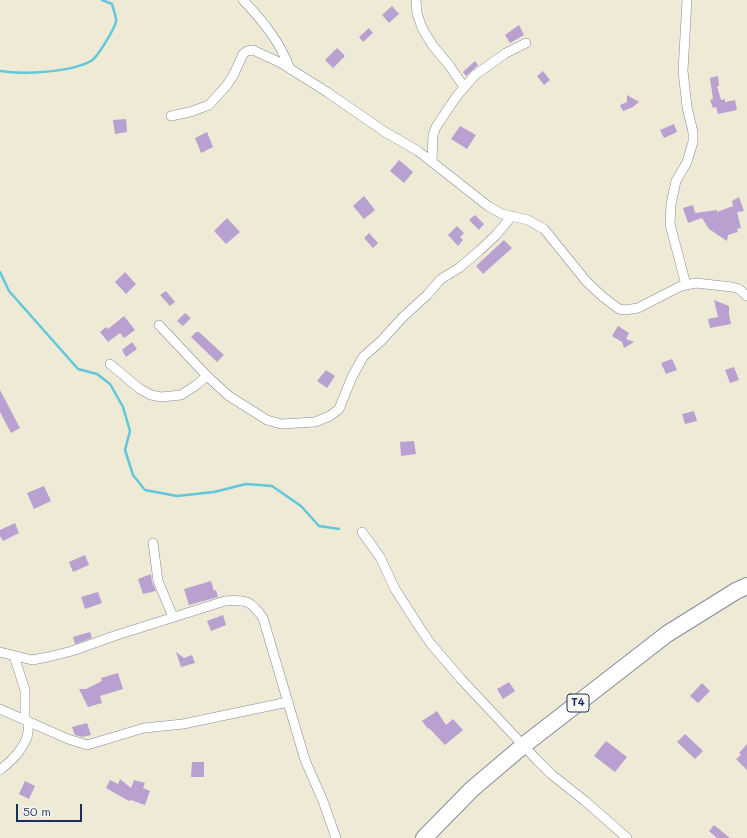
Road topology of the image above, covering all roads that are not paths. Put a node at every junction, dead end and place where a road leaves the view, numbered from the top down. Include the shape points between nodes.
1 (416, 0) edge
2 (687, 0) edge
3 (248, 2) edge
4 (526, 43) dead end
5 (290, 70) junction
6 (464, 87) junction
7 (171, 116) dead end
8 (432, 162) junction
9 (512, 216) junction
10 (686, 285) junction
11 (747, 296) edge
12 (159, 325) dead end
13 (110, 364) dead end
14 (207, 376) junction
15 (362, 532) dead end
16 (153, 543) dead end
17 (747, 586) edge
18 (173, 617) junction
19 (0, 652) edge
20 (14, 656) junction
21 (288, 702) junction
22 (0, 709) edge
23 (27, 720) junction
24 (524, 745) junction
25 (0, 770) edge
26 (336, 838) edge
27 (424, 838) edge
28 (627, 838) edge

1 - 6 street via 417,14 423,30
2 - 10 street via 683,71 693,142 676,181 670,224
3 - 5 street via 271,31 286,56
4 - 6 street via 480,71
5 - 7 street via 263,54 253,50 247,51 242,54 227,85 209,105
5 - 8 street
6 - 8 street via 434,131
8 - 9 street via 488,206
9 - 10 street via 544,229 586,281 619,309 638,308
9 - 14 street via 479,251 441,279 427,296 363,357 339,409 330,416 315,422 296,424 281,424 267,420 229,396
10 - 11 street via 696,283 732,287
12 - 14 street
13 - 14 street via 140,389 161,397 181,395
15 - 24 street via 380,557 395,589 431,644 493,715
16 - 18 street via 158,581
17 - 24 highway, T4 via 667,634
18 - 20 street via 48,657 32,660
18 - 21 street via 238,600 256,607 263,618
19 - 20 street
20 - 23 street via 25,690
21 - 23 street via 183,724 144,728 88,745 68,739
21 - 26 street via 305,760
22 - 23 street
23 - 25 street via 28,736 23,746
24 - 27 highway, T4 via 472,790
24 - 28 street via 551,774

